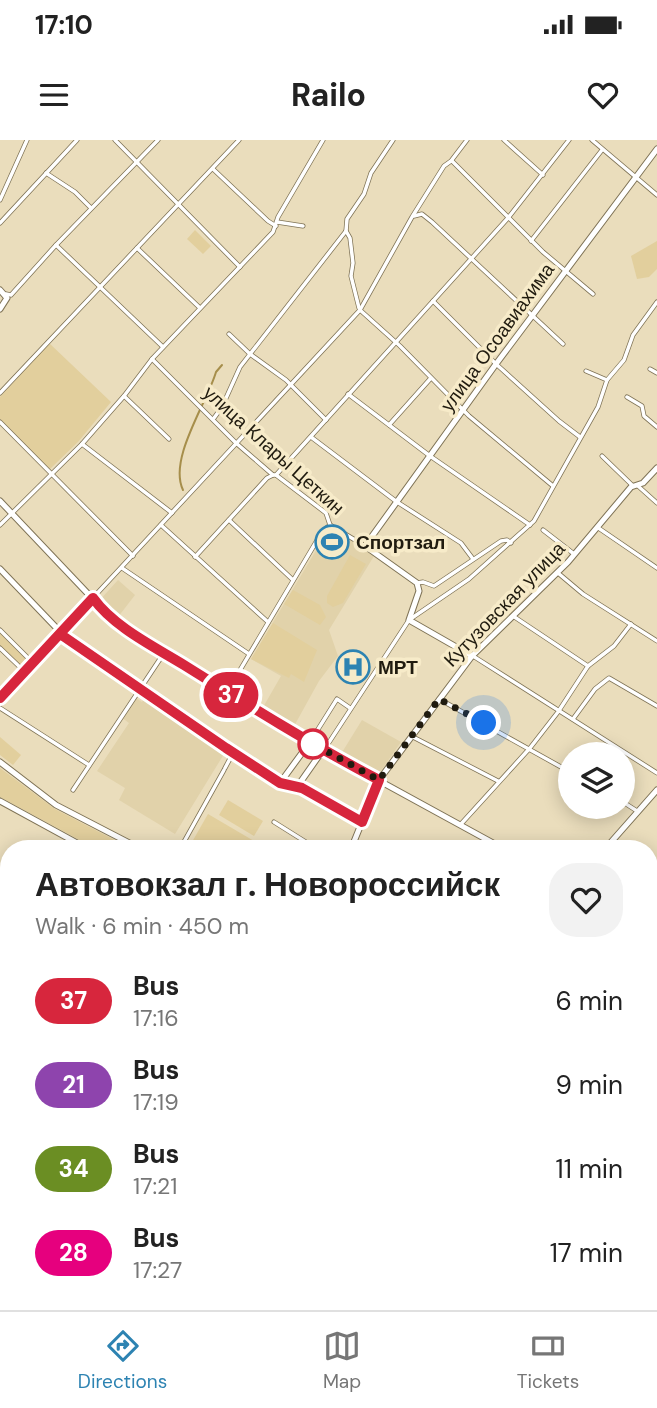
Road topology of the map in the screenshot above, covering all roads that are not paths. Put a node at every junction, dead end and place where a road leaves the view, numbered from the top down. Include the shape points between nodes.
1 (27, 140) edge
2 (77, 140) edge
3 (115, 140) edge
4 (158, 140) edge
5 (239, 140) edge
6 (393, 140) edge
7 (467, 140) edge
8 (504, 140) edge
9 (569, 140) edge
10 (592, 140) edge
11 (321, 141) edge
12 (602, 149) junction
13 (657, 149) edge
14 (452, 161) junction
15 (135, 162) junction
16 (213, 169) junction
17 (46, 173) junction
18 (543, 175) junction
19 (634, 178) junction
20 (657, 195) edge
21 (0, 200) edge
22 (178, 205) junction
23 (91, 208) junction
24 (412, 217) junction
25 (508, 218) junction
26 (0, 223) edge
27 (276, 224) junction
28 (303, 226) dead end
29 (346, 231) junction
30 (531, 241) junction
31 (56, 245) junction
32 (137, 248) junction
33 (471, 260) junction
34 (240, 267) junction
35 (566, 270) junction
36 (100, 287) junction
37 (0, 290) edge
38 (593, 294) dead end
39 (7, 297) junction
40 (433, 301) junction
41 (657, 302) edge
42 (200, 308) junction
43 (0, 309) edge
44 (360, 310) junction
45 (532, 317) junction
46 (229, 334) dead end
47 (397, 343) junction
48 (563, 344) dead end
49 (163, 348) junction
50 (250, 355) junction
51 (152, 359) junction
52 (496, 364) junction
53 (650, 369) dead end
54 (586, 370) dead end
55 (657, 373) edge
56 (431, 378) junction
57 (607, 380) junction
58 (289, 386) junction
59 (0, 393) edge
60 (348, 394) junction
61 (124, 396) junction
62 (627, 397) dead end
63 (463, 410) junction
64 (214, 418) junction
65 (326, 420) junction
66 (0, 422) edge
67 (389, 425) junction
68 (657, 427) edge
69 (311, 436) junction
70 (580, 437) junction
71 (169, 439) dead end
72 (236, 443) junction
73 (82, 444) junction
74 (430, 456) junction
75 (602, 456) dead end
76 (657, 468) edge
77 (51, 474) junction
78 (274, 475) junction
79 (635, 485) junction
80 (553, 486) junction
81 (0, 501) edge
82 (397, 502) junction
83 (657, 503) edge
84 (12, 513) junction
85 (172, 513) junction
86 (229, 520) junction
87 (330, 524) junction
88 (0, 525) edge
89 (161, 525) junction
90 (530, 525) junction
91 (597, 527) junction
92 (543, 530) dead end
93 (510, 543) junction
94 (365, 547) junction
95 (574, 554) junction
96 (133, 556) junction
97 (195, 557) junction
98 (473, 559) junction
99 (121, 568) junction
100 (657, 568) edge
101 (0, 569) edge
102 (558, 572) junction
103 (293, 580) junction
104 (417, 583) junction
105 (93, 598) junction
106 (513, 616) junction
107 (408, 620) junction
108 (268, 622) junction
109 (631, 624) junction
110 (0, 630) edge
111 (61, 634) junction
112 (657, 641) edge
113 (0, 648) edge
114 (164, 653) junction
115 (249, 654) junction
116 (472, 656) junction
117 (34, 664) junction
118 (588, 666) junction
119 (25, 672) junction
120 (140, 688) junction
121 (227, 692) junction
122 (0, 698) edge
123 (439, 699) junction
124 (352, 706) junction
125 (657, 706) edge
126 (0, 708) edge
127 (558, 712) junction
128 (573, 719) junction
129 (410, 736) junction
130 (310, 742) junction
131 (530, 748) junction
132 (323, 750) junction
133 (233, 753) junction
134 (0, 762) edge
135 (89, 765) junction
136 (558, 765) edge
137 (657, 773) edge
138 (379, 780) junction
139 (498, 781) junction
140 (280, 783) junction
141 (297, 787) junction
142 (73, 790) dead end
143 (657, 790) edge
144 (654, 799) edge
145 (0, 801) edge
146 (635, 810) edge
147 (639, 812) junction
148 (275, 822) dead end
149 (362, 822) junction
150 (461, 824) junction
151 (72, 840) edge
152 (124, 840) edge
153 (185, 840) edge
154 (303, 840) edge
155 (355, 840) edge
156 (489, 840) edge
157 (615, 840) edge

1 - 21 street
2 - 17 street
3 - 15 street
4 - 15 street
5 - 16 street
6 - 29 street via 347,219
7 - 14 street
8 - 18 street
9 - 18 street
10 - 12 street
11 - 27 street
12 - 19 street
12 - 30 street
13 - 19 street, улица Осоавиахима
14 - 24 street via 444,166
14 - 25 street
15 - 22 street
15 - 23 street
16 - 22 street
16 - 27 street
17 - 23 street
17 - 26 street
18 - 25 street
19 - 20 street
19 - 35 street, улица Осоавиахима
22 - 32 street
22 - 34 street
23 - 31 street
24 - 33 street via 422,214
24 - 44 street
25 - 30 street
25 - 33 street
27 - 28 street
27 - 34 street
29 - 44 street
29 - 50 street
30 - 35 street
31 - 36 street
31 - 39 street
32 - 36 street
32 - 42 street
33 - 40 street
33 - 45 street
34 - 42 street
35 - 38 street
35 - 45 street, улица Осоавиахима
36 - 49 street
36 - 59 street
37 - 39 street
39 - 43 street
40 - 47 street
40 - 52 street
41 - 57 street via 642,320 624,360
42 - 49 street
44 - 47 street
44 - 58 street
45 - 48 street
45 - 52 street, улица Осоавиахима
46 - 50 street
47 - 56 street
47 - 60 street
49 - 51 street
50 - 58 street
50 - 64 street
51 - 61 street
51 - 64 street, улица Клары Цеткин
52 - 63 street, улица Осоавиахима
52 - 70 street
53 - 55 street
54 - 57 street
56 - 63 street
56 - 67 street
57 - 70 street
58 - 65 street
58 - 72 street
60 - 65 street
60 - 67 street
61 - 71 street
61 - 73 street
62 - 68 street via 642,407 644,416
63 - 74 street, улица Осоавиахима
63 - 80 street
64 - 72 street, улица Клары Цеткин
65 - 69 street
66 - 77 street
67 - 74 street
69 - 78 street
69 - 82 street
70 - 80 street
72 - 78 street, улица Клары Цеткин
72 - 85 street
73 - 77 street
73 - 85 street
74 - 82 street, улица Осоавиахима
74 - 90 street
75 - 79 street
76 - 79 street, Кутузовская улица
77 - 84 street
77 - 96 street
78 - 86 street
78 - 87 street, улица Клары Цеткин via 326,513
79 - 83 street
79 - 91 street, Кутузовская улица
80 - 90 street
81 - 84 street
82 - 94 street, улица Осоавиахима
82 - 98 street via 461,543
84 - 88 street
84 - 105 street
85 - 89 street
86 - 97 street
86 - 103 street
87 - 94 street, улица Клары Цеткин
87 - 103 street
89 - 96 street
89 - 97 street
90 - 93 street
91 - 95 street, Кутузовская улица
91 - 100 street
92 - 95 street
93 - 98 street via 501,541
93 - 107 street
94 - 104 street, улица Клары Цеткин
95 - 102 street, Кутузовская улица
96 - 99 street
97 - 108 street
98 - 104 street via 434,586
99 - 105 street
99 - 115 street
101 - 111 street
102 - 106 street, Кутузовская улица
102 - 109 street
103 - 108 street
104 - 107 street via 419,591
105 - 111 street
105 - 114 street via 110,617
106 - 116 street, Кутузовская улица
106 - 118 street
107 - 116 street
107 - 124 street
108 - 115 street
109 - 112 street
109 - 118 street via 614,646
110 - 117 street
111 - 117 street
111 - 120 street
113 - 119 street
114 - 120 street
114 - 121 street
115 - 121 street
116 - 123 street, Кутузовская улица
116 - 127 street
117 - 119 street
118 - 127 street
119 - 122 street
120 - 133 street
120 - 135 street
121 - 130 street
123 - 129 street, Кутузовская улица
123 - 131 street
124 - 130 street via 337,699
124 - 132 street
125 - 128 street via 609,678
126 - 135 street
127 - 128 street
127 - 131 street
128 - 137 street
129 - 138 street, Кутузовская улица
129 - 139 street
130 - 132 street
130 - 140 street
131 - 136 street
131 - 139 street
132 - 138 street
132 - 141 street
133 - 140 street
133 - 153 street
134 - 152 street via 56,805
135 - 142 street
138 - 149 street, Кутузовская улица
138 - 150 street
139 - 150 street
140 - 141 street
141 - 149 street
143 - 144 street
144 - 147 street
145 - 151 street
146 - 147 street
147 - 157 street
148 - 154 street
149 - 155 street, Кутузовская улица
150 - 156 street

